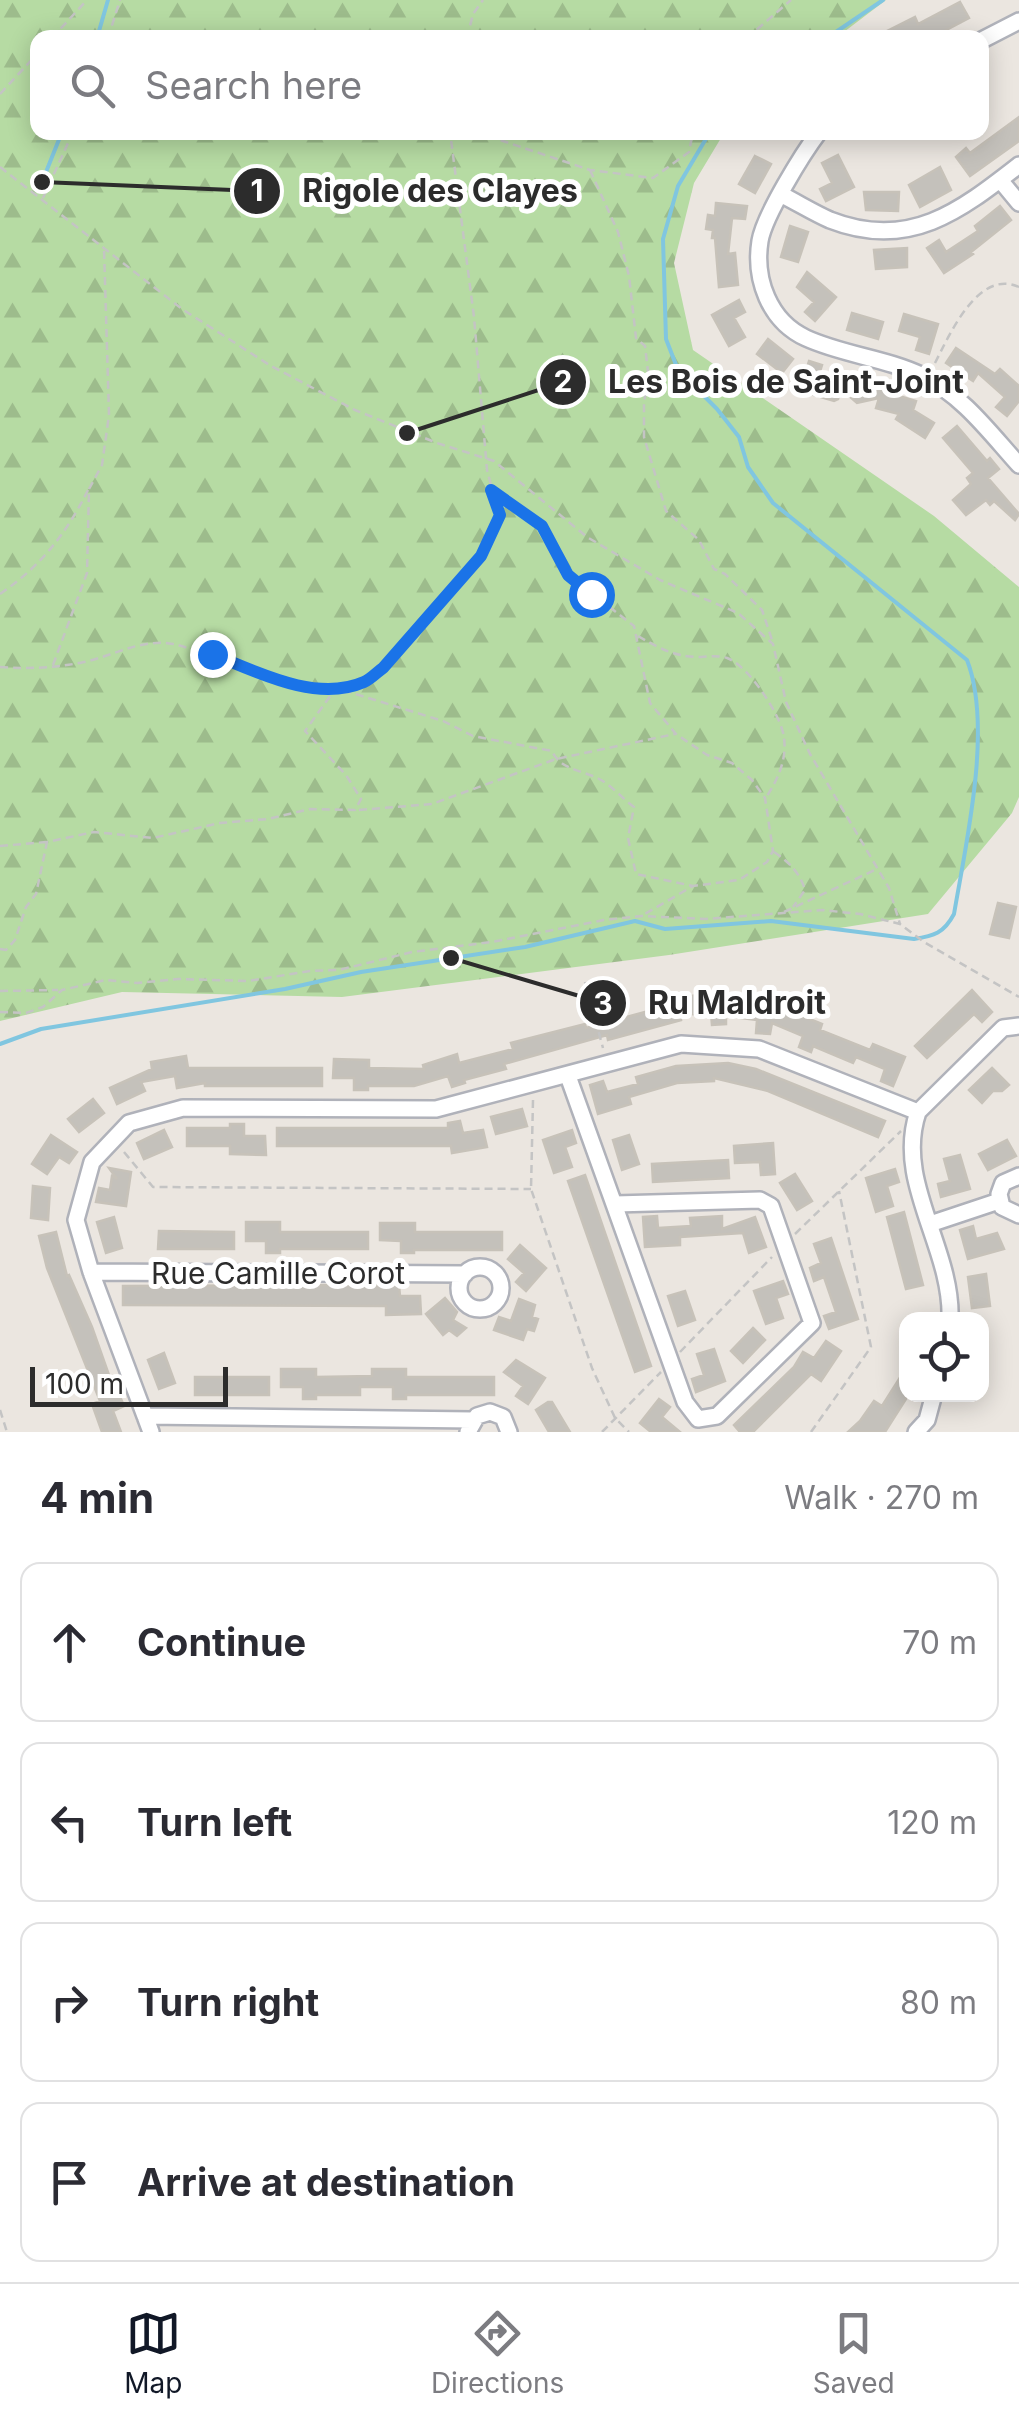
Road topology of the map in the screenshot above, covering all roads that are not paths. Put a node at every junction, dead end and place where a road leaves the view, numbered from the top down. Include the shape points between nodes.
1 (1019, 21) edge
2 (989, 36) edge
3 (814, 140) edge
4 (1019, 165) edge
5 (1000, 180) junction
6 (782, 195) junction
7 (1019, 203) edge
8 (1019, 465) edge
9 (1019, 1026) edge
10 (568, 1076) junction
11 (918, 1112) junction
12 (1019, 1176) edge
13 (1000, 1200) junction
14 (615, 1204) junction
15 (1019, 1215) edge
16 (930, 1224) junction
17 (91, 1272) junction
18 (464, 1274) dead end
19 (949, 1312) edge
20 (931, 1402) edge
21 (148, 1424) edge
22 (470, 1426) edge
23 (922, 1426) edge
24 (509, 1432) edge
25 (940, 1432) edge

1 - 2 street
3 - 6 street
4 - 5 street
5 - 6 street via 942,220 911,228 870,229 832,220
5 - 7 street
6 - 8 street via 760,238 760,279 774,311 806,338 927,378 967,407
9 - 11 street via 1003,1028
10 - 11 street via 680,1044 759,1050
10 - 14 street
10 - 17 street via 436,1110 183,1108 129,1123 92,1162 76,1220
11 - 16 street via 910,1157
12 - 13 street via 1004,1183
13 - 15 street via 1007,1212
13 - 16 street
14 - 14 street via 685,1402 698,1419 718,1416 812,1324 771,1206 760,1200
16 - 19 street
17 - 18 street, Rue Camille Corot
17 - 21 street
20 - 23 street
21 - 22 street
22 - 24 street via 483,1413 497,1414
23 - 25 street

